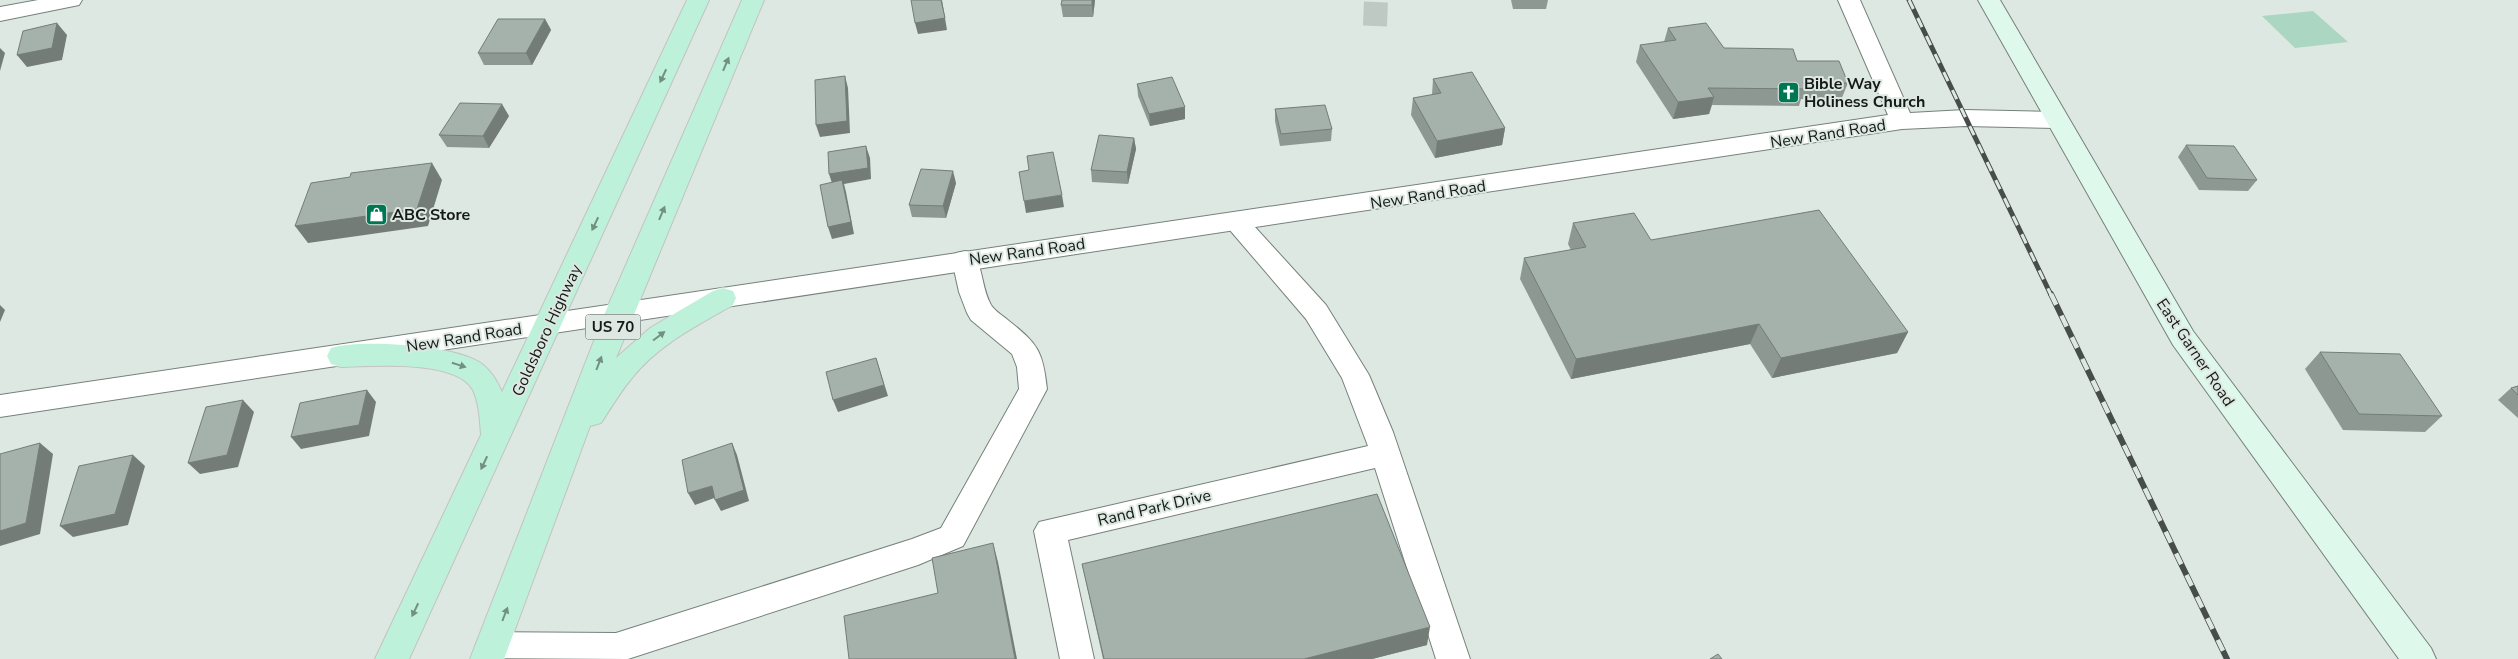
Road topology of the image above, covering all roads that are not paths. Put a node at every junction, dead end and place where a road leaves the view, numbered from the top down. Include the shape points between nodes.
1 (71, 0) edge
2 (698, 0) edge
3 (753, 0) edge
4 (1849, 0) edge
5 (1989, 0) edge
6 (0, 14) edge
7 (2056, 120) junction
8 (1902, 121) junction
9 (1236, 222) junction
10 (965, 260) junction
11 (723, 298) junction
12 (618, 315) junction
13 (549, 324) junction
14 (341, 356) junction
15 (0, 406) edge
16 (496, 436) junction
17 (1385, 454) junction
18 (564, 456) junction
19 (490, 653) edge
20 (392, 659) edge
21 (1077, 659) edge
22 (1453, 659) edge
23 (2418, 659) edge

1 - 6 street
2 -> 13 main road, Goldsboro Highway
12 -> 3 main road, US 70
4 - 8 street
5 - 7 main road, East Garner Road
7 - 8 street, New Rand Road via 1964,118
7 - 23 main road, East Garner Road via 2182,338
8 - 9 street, New Rand Road
9 - 10 street, New Rand Road
9 - 17 street via 1316,312 1355,375
10 - 11 street, New Rand Road
10 - 19 street via 972,292 981,313 1023,348 1031,366 1033,389 952,537 918,551 616,648
11 - 12 street, New Rand Road
18 -> 11 main road via 628,362 664,332
12 - 13 street, New Rand Road
18 -> 12 main road, US 70
13 - 14 street, New Rand Road
13 - 16 main road, Goldsboro Highway
14 - 15 street, New Rand Road
14 -> 16 main road via 419,358 468,368 480,377 487,393
16 -> 20 main road, Goldsboro Highway
17 - 21 street, Rand Park Drive via 1050,531
17 - 22 street
19 -> 18 main road, US 70

